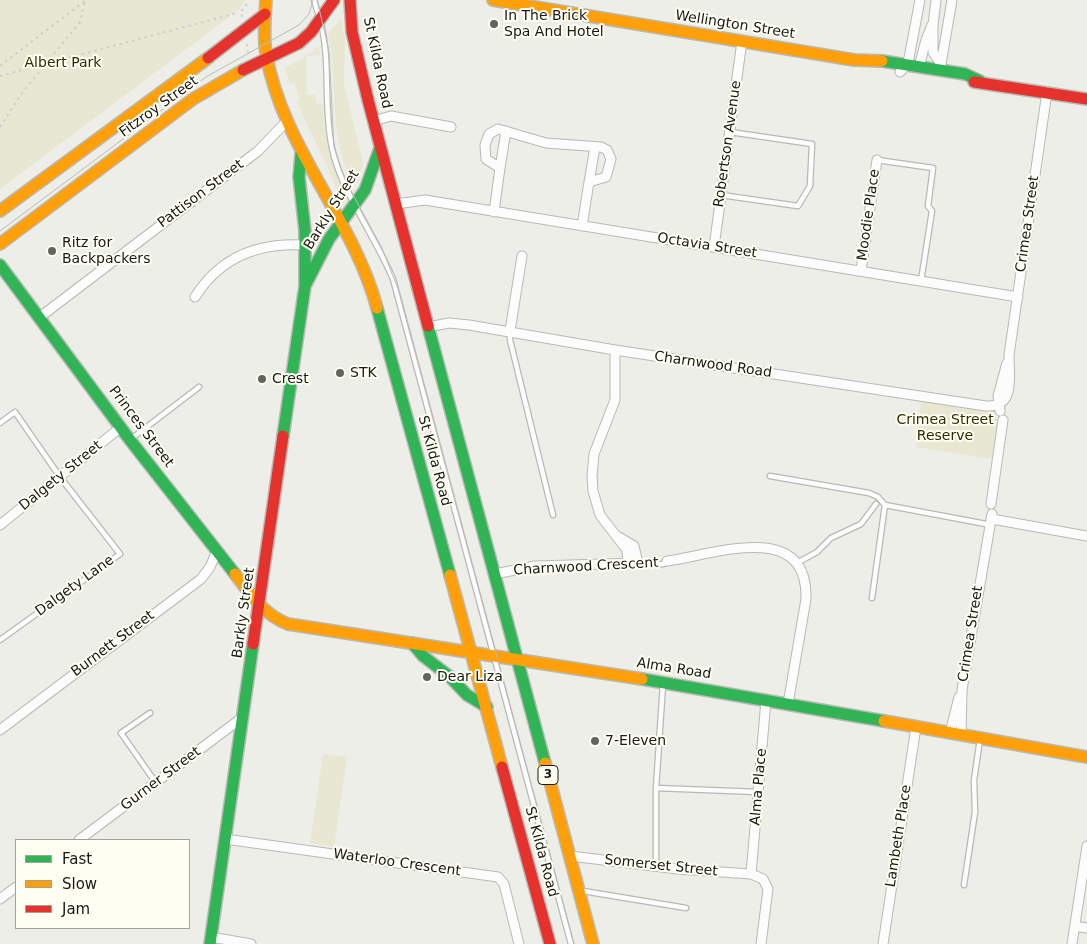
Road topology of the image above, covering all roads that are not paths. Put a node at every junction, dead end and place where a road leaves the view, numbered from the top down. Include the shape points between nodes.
1 (266, 0) edge
2 (278, 0) edge
3 (314, 0) edge
4 (334, 0) edge
5 (350, 0) edge
6 (493, 0) edge
7 (920, 0) edge
8 (936, 0) edge
9 (952, 0) edge
10 (265, 14) junction
11 (319, 18) junction
12 (932, 25) junction
13 (742, 41) junction
14 (267, 60) junction
15 (920, 67) junction
16 (940, 67) junction
17 (904, 68) junction
18 (980, 81) junction
19 (1047, 92) junction
20 (1087, 99) edge
21 (373, 120) junction
22 (287, 121) junction
23 (451, 126) dead end
24 (506, 131) junction
25 (730, 132) junction
26 (595, 147) junction
27 (380, 148) junction
28 (302, 154) junction
29 (877, 160) joint
30 (500, 168) junction
31 (589, 182) junction
32 (721, 195) junction
33 (354, 202) junction
34 (396, 204) junction
35 (0, 211) edge
36 (494, 212) junction
37 (341, 220) junction
38 (582, 226) junction
39 (0, 244) edge
40 (304, 245) junction
41 (714, 248) junction
42 (522, 256) dead end
43 (0, 265) edge
44 (861, 271) junction
45 (922, 281) junction
46 (305, 286) junction
47 (195, 297) dead end
48 (1018, 297) junction
49 (40, 317) junction
50 (428, 328) junction
51 (510, 331) junction
52 (615, 350) junction
53 (199, 387) dead end
54 (1000, 412) junction
55 (0, 423) edge
56 (121, 427) junction
57 (130, 440) junction
58 (770, 476) dead end
59 (60, 477) junction
60 (876, 504) dead end
61 (991, 504) joint
62 (885, 505) junction
63 (553, 515) dead end
64 (990, 519) junction
65 (0, 526) edge
66 (612, 532) junction
67 (1087, 536) edge
68 (217, 551) junction
69 (667, 561) joint
70 (638, 563) junction
71 (797, 563) junction
72 (628, 564) junction
73 (495, 574) junction
74 (872, 598) dead end
75 (260, 606) junction
76 (0, 640) edge
77 (412, 642) junction
78 (472, 652) junction
79 (494, 656) junction
80 (517, 660) junction
81 (663, 683) junction
82 (766, 700) junction
83 (788, 704) junction
84 (487, 707) junction
85 (150, 713) dead end
86 (243, 717) junction
87 (916, 727) junction
88 (0, 730) edge
89 (955, 734) junction
90 (980, 738) junction
91 (1087, 757) edge
92 (156, 783) junction
93 (656, 788) junction
94 (758, 792) junction
95 (225, 838) junction
96 (80, 839) edge
97 (1087, 846) edge
98 (570, 856) junction
99 (656, 867) junction
100 (751, 874) junction
101 (964, 886) dead end
102 (15, 888) edge
103 (579, 891) junction
104 (0, 900) edge
105 (686, 908) dead end
106 (1075, 926) junction
107 (1087, 928) edge
108 (211, 941) edge
109 (251, 944) edge
110 (519, 944) edge
111 (550, 944) edge
112 (571, 944) edge
113 (593, 944) edge
114 (762, 944) edge
115 (883, 944) edge
116 (1072, 944) edge

1 - 10 main road, St Kilda Road
2 - 10 main road, Fitzroy Street
3 - 11 lane
4 - 11 main road, Fitzroy Street
5 - 21 main road, St Kilda Road / 3 via 356,50
6 - 13 main road, Wellington Street
7 - 17 street
8 - 12 street
9 - 16 street
10 - 14 main road, St Kilda Road
10 - 35 main road, Fitzroy Street via 151,102
11 - 14 main road, Fitzroy Street via 303,40
11 - 33 lane via 327,57 332,150
12 - 15 street
12 - 16 street via 933,54
13 - 17 main road, Wellington Street via 854,60 865,66
13 - 25 street, Robertson Avenue
14 - 22 main road, St Kilda Road
14 - 39 main road, Fitzroy Street via 227,78 193,99
15 - 16 main road, Wellington Street
15 - 17 main road, Wellington Street
16 - 18 main road, Wellington Street
17 - 18 main road, Wellington Street via 963,82
18 - 19 main road, Wellington Street
19 - 20 main road, Wellington Street
19 - 48 street, Crimea Street
21 - 23 street via 391,116
21 - 27 main road, St Kilda Road / 3
22 - 28 main road, St Kilda Road
22 - 49 street, Pattison Street via 258,150
24 - 26 street via 546,143
24 - 30 street
24 - 30 street via 492,130 485,144 486,159
25 - 32 street, Robertson Avenue
25 - 32 lane via 812,144 810,186 798,206
26 - 31 street
26 - 31 street via 607,150 611,159 604,178
27 - 33 main road, Barkly Street via 365,190
27 - 34 main road, St Kilda Road / 3
28 - 37 main road, St Kilda Road
28 - 40 main road, Barkly Street via 299,177
29 - 44 street, Moodie Place
29 - 45 lane via 934,168 928,206 932,212
30 - 36 street
31 - 38 street
32 - 41 street, Robertson Avenue
33 - 37 main road, Barkly Street
33 - 79 lane via 393,280
34 - 36 street, Octavia Street via 425,200
34 - 50 main road, St Kilda Road / 3
36 - 38 street, Octavia Street
37 - 46 main road, Barkly Street
37 - 78 main road, St Kilda Road via 365,270 375,300
38 - 41 street, Octavia Street
40 - 46 main road, Barkly Street
40 - 47 street via 267,246 237,256 207,279
41 - 44 street, Octavia Street
42 - 51 street
43 - 49 main road, Princes Street
44 - 45 street, Octavia Street
45 - 48 street, Octavia Street
46 - 75 main road, Barkly Street
48 - 54 street, Crimea Street via 1009,355 1008,396
49 - 56 main road, Princes Street
50 - 51 street, Charnwood Road via 449,323
50 - 73 main road, St Kilda Road / 3
51 - 52 street, Charnwood Road
51 - 63 lane
52 - 54 street, Charnwood Road via 986,406
52 - 66 street via 616,400 594,454 592,476 598,510
53 - 57 lane
54 - 61 street, Crimea Street
55 - 59 lane via 15,412
56 - 57 main road, Princes Street
56 - 59 street, Dalgety Street
57 - 68 main road, Princes Street
58 - 62 lane via 869,493
59 - 65 street, Dalgety Street
59 - 76 lane, Dalgety Lane via 120,554
60 - 71 lane via 862,524 831,538 817,552
61 - 64 lane, Crimea Street
62 - 64 lane
62 - 74 lane
64 - 67 street
64 - 89 street, Crimea Street
66 - 70 street via 634,546
66 - 72 street via 627,550
68 - 75 main road, Princes Street
68 - 88 street, Burnett Street via 206,574 194,584
69 - 70 lane, Charnwood Crescent via 651,565
69 - 71 street, Charnwood Crescent via 717,551 762,547 783,552
70 - 72 street, Charnwood Crescent
71 - 83 street via 804,578 806,599
72 - 73 street, Charnwood Crescent via 535,566
73 - 80 main road, St Kilda Road / 3
75 - 77 main road, Alma Road via 275,619 288,624
75 - 86 main road, Barkly Street
77 - 78 main road, Alma Road
77 - 84 main road via 467,695
78 - 79 main road, Alma Road
78 - 84 main road, St Kilda Road
79 - 80 main road, Alma Road
79 - 112 lane
80 - 81 main road, Alma Road
80 - 98 main road, St Kilda Road / 3
81 - 82 main road, Alma Road
81 - 93 lane
82 - 83 main road, Alma Road
82 - 94 street, Alma Place
83 - 87 main road, Alma Road
84 - 111 main road, St Kilda Road
85 - 92 lane via 121,733
86 - 92 street, Gurner Street
86 - 95 main road, Barkly Street
87 - 89 main road, Alma Road
87 - 115 street, Lambeth Place
89 - 90 main road, Alma Road
90 - 91 main road, Alma Road
90 - 101 lane via 974,780 975,812
92 - 96 street, Gurner Street
93 - 94 lane
93 - 99 lane
94 - 100 street, Alma Place
95 - 108 main road, Barkly Street
95 - 110 street, Waterloo Crescent via 498,877 504,884
97 - 106 street
98 - 99 street, Somerset Street
98 - 103 main road, St Kilda Road / 3
99 - 100 street, Somerset Street
100 - 114 street via 763,879 768,889
102 - 104 street
103 - 105 lane
103 - 113 main road, St Kilda Road / 3
106 - 107 street
106 - 116 street
108 - 109 street

